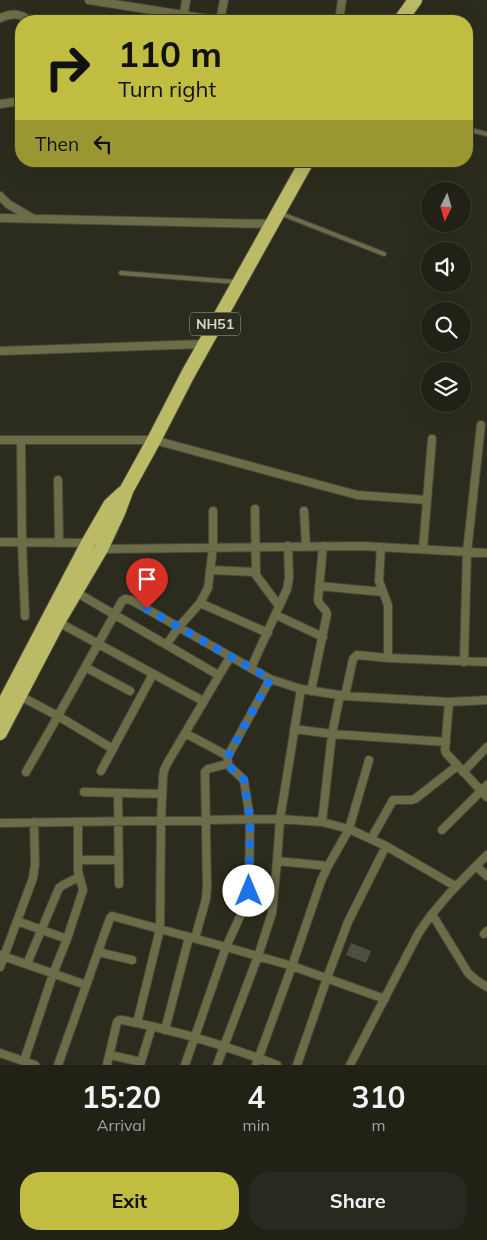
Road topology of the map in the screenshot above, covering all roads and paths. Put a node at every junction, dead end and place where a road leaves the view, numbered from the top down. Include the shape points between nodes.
1 (89, 0) edge
2 (146, 0) edge
3 (186, 0) edge
4 (224, 0) edge
5 (342, 0) edge
6 (415, 0) edge
7 (106, 2) edge
8 (145, 10) junction
9 (20, 15) edge
10 (166, 15) edge
11 (184, 15) edge
12 (221, 15) edge
13 (341, 15) edge
14 (404, 15) edge
15 (0, 18) edge
16 (15, 102) edge
17 (0, 104) edge
18 (473, 131) edge
19 (487, 134) edge
20 (304, 167) edge
21 (0, 196) edge
22 (0, 218) edge
23 (275, 218) junction
24 (34, 219) junction
25 (384, 254) dead end
26 (121, 273) dead end
27 (238, 282) junction
28 (204, 344) junction
29 (0, 351) edge
30 (481, 425) dead end
31 (432, 439) dead end
32 (0, 440) edge
33 (21, 440) junction
34 (154, 440) junction
35 (58, 480) dead end
36 (427, 500) junction
37 (255, 510) dead end
38 (212, 511) dead end
39 (304, 511) dead end
40 (0, 542) edge
41 (22, 542) junction
42 (59, 542) junction
43 (94, 546) junction
44 (288, 546) junction
45 (306, 546) junction
46 (323, 546) junction
47 (213, 547) junction
48 (254, 547) junction
49 (381, 547) junction
50 (423, 549) junction
51 (467, 552) junction
52 (487, 553) edge
53 (210, 570) junction
54 (255, 572) junction
55 (319, 586) junction
56 (76, 592) junction
57 (383, 592) junction
58 (200, 602) junction
59 (279, 606) junction
60 (276, 614) junction
61 (114, 615) junction
62 (24, 616) dead end
63 (58, 622) junction
64 (178, 628) junction
65 (268, 633) junction
66 (323, 637) junction
67 (98, 643) junction
68 (167, 644) junction
69 (230, 657) junction
70 (388, 658) junction
71 (464, 662) junction
72 (487, 662) edge
73 (85, 667) junction
74 (251, 668) junction
75 (154, 674) junction
76 (218, 675) junction
77 (270, 679) junction
78 (301, 689) junction
79 (130, 691) dead end
80 (311, 691) junction
81 (20, 696) junction
82 (343, 696) junction
83 (487, 700) edge
84 (203, 702) junction
85 (449, 702) junction
86 (0, 711) edge
87 (58, 716) junction
88 (294, 729) junction
89 (0, 733) edge
90 (185, 733) junction
91 (332, 734) junction
92 (446, 742) junction
93 (487, 747) edge
94 (113, 749) junction
95 (227, 760) junction
96 (369, 760) dead end
97 (460, 769) junction
98 (101, 771) dead end
99 (26, 772) dead end
100 (487, 785) edge
101 (481, 791) junction
102 (84, 792) dead end
103 (118, 793) junction
104 (162, 794) junction
105 (487, 798) edge
106 (250, 819) junction
107 (280, 819) junction
108 (118, 821) junction
109 (161, 821) junction
110 (206, 821) junction
111 (34, 822) junction
112 (78, 822) junction
113 (322, 822) junction
114 (0, 823) edge
115 (349, 829) junction
116 (442, 830) dead end
117 (371, 839) junction
118 (386, 846) junction
119 (487, 855) edge
120 (78, 860) junction
121 (120, 860) junction
122 (277, 861) junction
123 (328, 866) junction
124 (476, 866) junction
125 (487, 876) edge
126 (79, 877) junction
127 (119, 884) dead end
128 (455, 886) junction
129 (432, 914) junction
130 (17, 921) junction
131 (160, 929) junction
132 (40, 930) junction
133 (192, 938) junction
134 (67, 939) junction
135 (226, 947) junction
136 (98, 952) junction
137 (2, 956) edge
138 (258, 956) junction
139 (132, 960) dead end
140 (27, 964) junction
141 (292, 966) junction
142 (0, 967) edge
143 (53, 974) junction
144 (327, 978) junction
145 (86, 984) junction
146 (487, 987) edge
147 (385, 999) junction
148 (137, 1023) junction
149 (152, 1026) junction
150 (165, 1030) junction
151 (195, 1038) junction
152 (225, 1046) junction
153 (0, 1054) edge
154 (110, 1055) junction
155 (24, 1061) junction
156 (257, 1061) edge
157 (141, 1063) edge
158 (35, 1065) edge
159 (58, 1065) edge
160 (108, 1065) edge
161 (185, 1065) edge
162 (218, 1065) edge
163 (277, 1065) edge
164 (297, 1065) edge
165 (350, 1065) edge

1 - 7 street
2 - 8 street
3 - 11 street
4 - 12 street
5 - 13 street
6 - 14 highway
7 - 8 street
8 - 10 street
9 - 15 street
16 - 17 street
18 - 19 lane
20 - 23 highway, NH51
21 - 24 street
22 - 24 street
23 - 24 street
23 - 25 lane
23 - 27 highway, NH51
26 - 27 lane
27 - 28 highway, NH51
28 - 29 street
28 - 34 highway, NH51
30 - 51 street
31 - 36 street
32 - 33 street
33 - 34 street
33 - 41 street
34 - 36 street via 358,494
34 - 43 highway, NH51 via 127,489 110,505
35 - 42 street
36 - 50 street
37 - 48 street
38 - 47 street
39 - 45 street
40 - 41 street
41 - 42 street
41 - 62 street
42 - 43 street
43 - 47 street
43 - 56 highway, NH51
43 - 86 highway, NH51
44 - 45 street
44 - 48 street
44 - 59 street via 288,584
45 - 46 street
46 - 49 street
46 - 55 street
47 - 48 street
47 - 53 street
48 - 54 street
49 - 50 street
49 - 57 street via 378,581
50 - 51 street
51 - 52 street
51 - 71 street
53 - 54 street
53 - 58 street via 208,588
54 - 59 street
55 - 57 street
55 - 66 street via 318,602 328,614
56 - 61 street
56 - 63 highway, NH51
57 - 70 street via 388,605
58 - 64 street
58 - 65 street
59 - 60 street
60 - 65 street
60 - 66 street
61 - 64 street via 122,601 128,599
61 - 67 street
61 - 68 street
63 - 67 street
63 - 81 highway, NH51
64 - 68 street
64 - 69 street
65 - 74 street
66 - 80 street
67 - 73 street
67 - 75 street
68 - 76 street
69 - 74 street
69 - 76 street
70 - 71 street
70 - 82 street via 355,656
71 - 72 street
73 - 79 street
73 - 87 street
74 - 77 street
75 - 84 street
75 - 94 street
76 - 84 street
77 - 78 street
77 - 95 street
78 - 80 street
78 - 88 street
80 - 82 street
81 - 87 street
81 - 89 highway, NH51
82 - 85 street
82 - 91 street
83 - 85 street
84 - 90 street
85 - 92 street
87 - 94 street
87 - 99 street
88 - 91 street
88 - 107 street
90 - 95 street
90 - 104 street via 164,770
91 - 92 street
91 - 113 street
92 - 97 street via 446,753
93 - 97 street
94 - 98 street
95 - 106 street via 242,778
95 - 110 street via 205,772
96 - 115 street
97 - 101 street
97 - 117 street via 415,799 391,802
100 - 101 street
101 - 105 street
101 - 116 street
102 - 103 street
103 - 104 street
103 - 108 street
104 - 109 street
106 - 107 street
106 - 110 street
106 - 135 street via 249,897
107 - 113 street
107 - 122 street
108 - 109 street
108 - 112 street
108 - 121 street
109 - 110 street
109 - 131 street
110 - 133 street via 207,893
111 - 112 street
111 - 114 street
111 - 130 street via 34,872
112 - 120 street
113 - 115 street
115 - 117 street
115 - 123 street
117 - 118 street
118 - 128 street
118 - 144 street via 351,916
119 - 124 street
120 - 121 street
120 - 126 street
121 - 127 street
122 - 123 street
122 - 138 street via 272,913
123 - 141 street
124 - 125 street
124 - 128 street
126 - 132 street via 59,888
126 - 134 street via 83,890
128 - 129 street
129 - 146 street via 468,973
129 - 147 street via 418,934
130 - 132 street
130 - 137 street
131 - 133 street
131 - 136 street via 112,916
131 - 148 street
132 - 134 street
132 - 140 street
133 - 135 street
133 - 150 street
134 - 143 street
135 - 138 street
135 - 151 street
136 - 139 street
136 - 145 street
137 - 140 street
137 - 142 street
138 - 141 street
138 - 152 street
140 - 143 street
141 - 144 street
141 - 156 street
143 - 145 street
143 - 155 street
144 - 147 street
144 - 164 street
145 - 159 street
147 - 165 street
148 - 149 street
148 - 154 street via 117,1022
149 - 150 street
149 - 157 street
150 - 151 street
151 - 152 street
151 - 161 street
152 - 156 street
152 - 162 street
153 - 155 street
154 - 157 street
154 - 160 street
155 - 158 street
156 - 163 street

